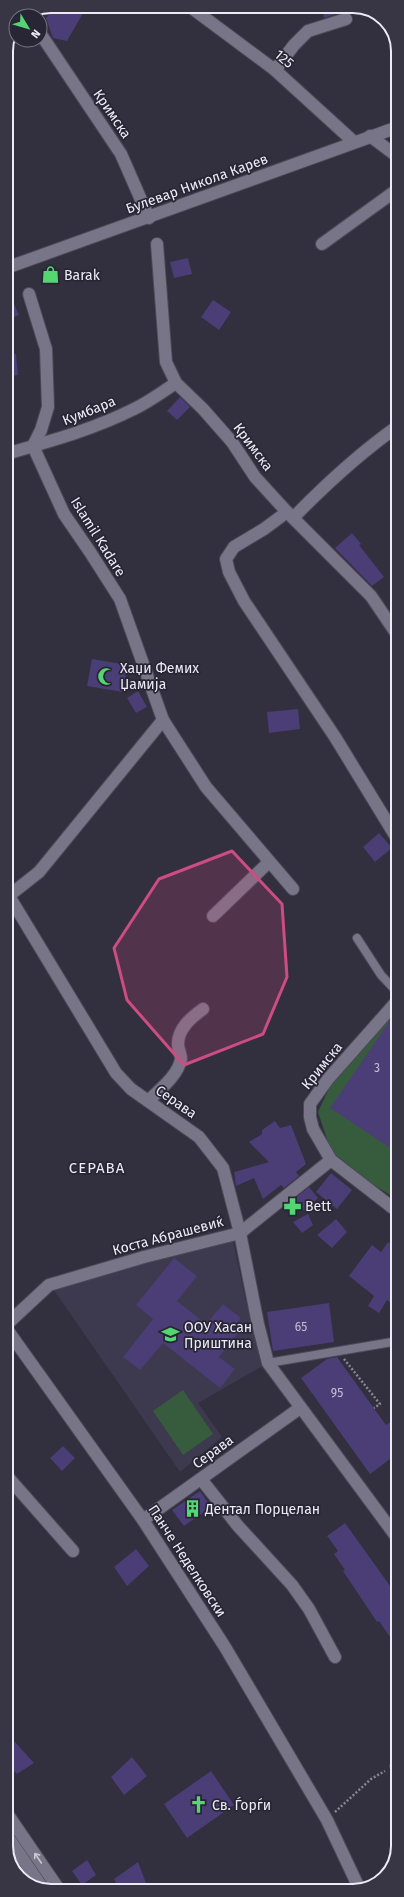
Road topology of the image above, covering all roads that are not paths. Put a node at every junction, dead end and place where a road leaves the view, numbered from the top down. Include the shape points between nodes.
1 (198, 13) edge
2 (346, 19) dead end
3 (48, 45) edge
4 (275, 70) junction
5 (391, 129) edge
6 (370, 136) junction
7 (354, 142) junction
8 (391, 152) edge
9 (391, 194) edge
10 (149, 218) junction
11 (157, 244) dead end
12 (322, 244) dead end
13 (13, 266) edge
14 (29, 294) dead end
15 (176, 383) junction
16 (391, 431) edge
17 (33, 446) junction
18 (13, 452) edge
19 (290, 515) junction
20 (391, 617) edge
21 (163, 720) junction
22 (391, 829) edge
23 (269, 862) junction
24 (293, 889) dead end
25 (13, 891) edge
26 (13, 905) edge
27 (213, 916) dead end
28 (357, 938) dead end
29 (391, 986) edge
30 (203, 1008) dead end
31 (391, 1008) edge
32 (148, 1101) junction
33 (331, 1160) junction
34 (391, 1207) edge
35 (240, 1233) junction
36 (13, 1319) edge
37 (13, 1336) edge
38 (391, 1342) edge
39 (268, 1363) junction
40 (300, 1408) junction
41 (201, 1479) junction
42 (13, 1483) edge
43 (143, 1520) junction
44 (391, 1530) edge
45 (73, 1551) dead end
46 (335, 1657) dead end
47 (13, 1822) edge
48 (13, 1844) edge
49 (38, 1882) edge
50 (55, 1884) edge
51 (357, 1884) edge

1 - 4 street, 125
2 - 4 street via 308,31
3 - 10 street, Кримска via 121,154
4 - 7 street, 125
5 - 6 street, Булевар Никола Карев
6 - 7 street, Булевар Никола Карев
6 - 8 street
7 - 10 street, Булевар Никола Карев
9 - 12 street
10 - 13 street, Булевар Никола Карев
11 - 15 street, Кримска via 166,362
14 - 17 street via 46,349 48,407
15 - 17 street, Кумбара via 135,409 87,429
15 - 19 street, Кримска via 232,442 255,477
16 - 19 street
17 - 18 street, Кумбара
17 - 21 street, Islamil Kadare via 64,514 120,599
19 - 20 street, Кримска
19 - 22 street via 234,547 226,559 229,572 244,601 335,737
21 - 23 street, Islamil Kadare via 206,787
21 - 25 street via 39,872
23 - 24 street, Islamil Kadare
23 - 27 street
26 - 32 street, Серава via 116,1073 131,1089
28 - 29 lane
30 - 32 street via 182,1030 178,1043 181,1059 174,1074
31 - 33 street, Кримска via 328,1078 310,1104 313,1129
32 - 35 street, Серава via 199,1137 223,1168
33 - 34 street
33 - 35 street, Коста Абрашевиќ
35 - 36 street, Коста Абрашевиќ via 144,1257 49,1285
35 - 39 street, Серава
37 - 43 street, Панче Неделковски
38 - 39 lane
39 - 40 street, Серава
40 - 41 street, Серава
40 - 44 street, Серава
41 - 43 street, Серава
41 - 46 street via 238,1526 292,1585 309,1609
42 - 45 street
43 - 51 street, Панче Неделковски via 225,1647 327,1820
50 -> 47 street
48 - 49 street

